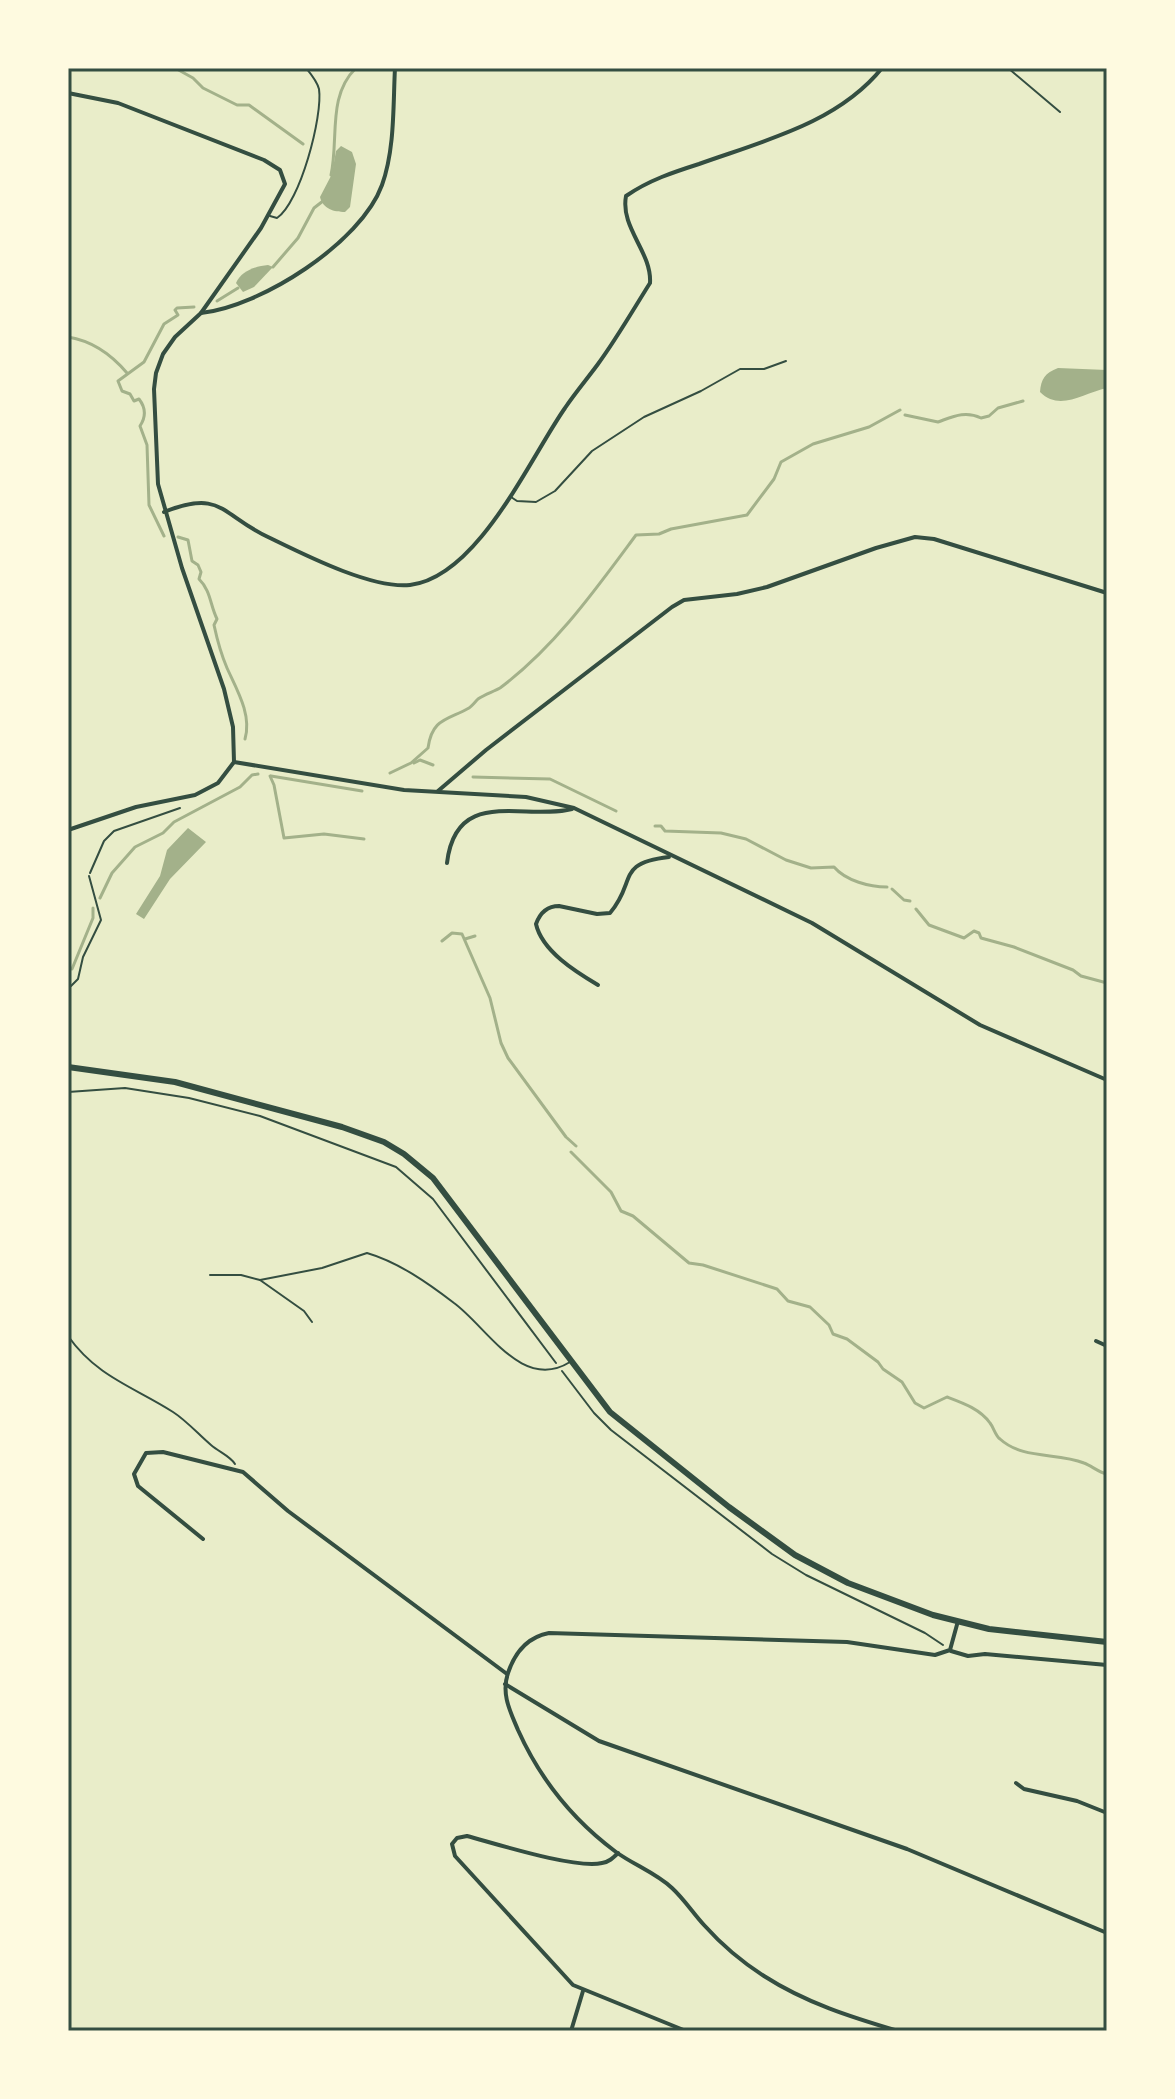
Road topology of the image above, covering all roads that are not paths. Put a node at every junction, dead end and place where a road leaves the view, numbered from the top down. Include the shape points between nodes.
1 (306, 68) edge
2 (395, 68) edge
3 (882, 68) edge
4 (68, 93) edge
5 (269, 216) junction
6 (201, 313) junction
7 (786, 361) dead end
8 (510, 496) junction
9 (164, 512) junction
10 (1107, 593) edge
11 (234, 762) junction
12 (438, 791) junction
13 (574, 808) junction
14 (68, 830) edge
15 (672, 856) junction
16 (447, 863) dead end
17 (89, 876) road end
18 (598, 985) dead end
19 (71, 986) dead end
20 (68, 1068) edge
21 (1107, 1080) edge
22 (210, 1275) dead end
23 (260, 1280) junction
24 (312, 1322) dead end
25 (1096, 1341) dead end
26 (1107, 1346) edge
27 (571, 1361) junction
28 (203, 1539) dead end
29 (958, 1621) junction
30 (1107, 1642) edge
31 (950, 1650) junction
32 (1107, 1665) edge
33 (507, 1674) junction
34 (505, 1684) junction
35 (1016, 1783) dead end
36 (1107, 1813) edge
37 (618, 1853) junction
38 (1107, 1933) edge
39 (583, 1991) junction
40 (571, 2031) edge
41 (686, 2031) edge
42 (898, 2031) edge

1 - 5 lane via 319,88 313,134 284,213
2 - 6 street via 388,165 381,188 362,217 334,247 291,279
3 - 8 street via 865,89 833,110 784,134 652,180 626,196 625,212 650,283
4 - 5 street via 118,103 273,163 285,184
5 - 6 street
6 - 9 street via 175,337 156,373 155,442
7 - 8 lane via 764,369 740,369 631,425 592,451 555,491 536,502
8 - 9 street via 449,569 407,585 380,582 325,563 206,502
9 - 11 street via 224,689
10 - 12 street via 922,536 767,587 684,600
11 - 12 street
11 - 14 street via 218,783 195,795 136,807
12 - 13 street via 526,797
13 - 15 street
13 - 16 street via 489,811 471,818 450,846
15 - 18 street via 635,867 617,905 604,915 559,906 541,913 536,924 541,936
15 - 21 street via 812,923 980,1025
17 - 19 lane via 101,920
20 - 27 main road via 175,1082 384,1142 433,1178
22 - 23 lane
23 - 24 lane
23 - 27 lane via 367,1253 455,1304 514,1360 545,1372
25 - 26 street
27 - 29 main road via 621,1422 795,1555 848,1583
28 - 33 street via 138,1486 134,1474 146,1453 237,1469
29 - 30 main road
29 - 31 street
31 - 32 street via 968,1656
31 - 33 street via 935,1655 847,1642 560,1632 526,1643
33 - 34 street
34 - 37 street via 514,1722 545,1781 579,1821
34 - 38 street via 599,1741 907,1849
35 - 36 street
37 - 39 street via 600,1864 537,1855 467,1836 452,1844 465,1869
37 - 42 street via 667,1883 719,1941 762,1975 821,2007
39 - 40 street
39 - 41 street

